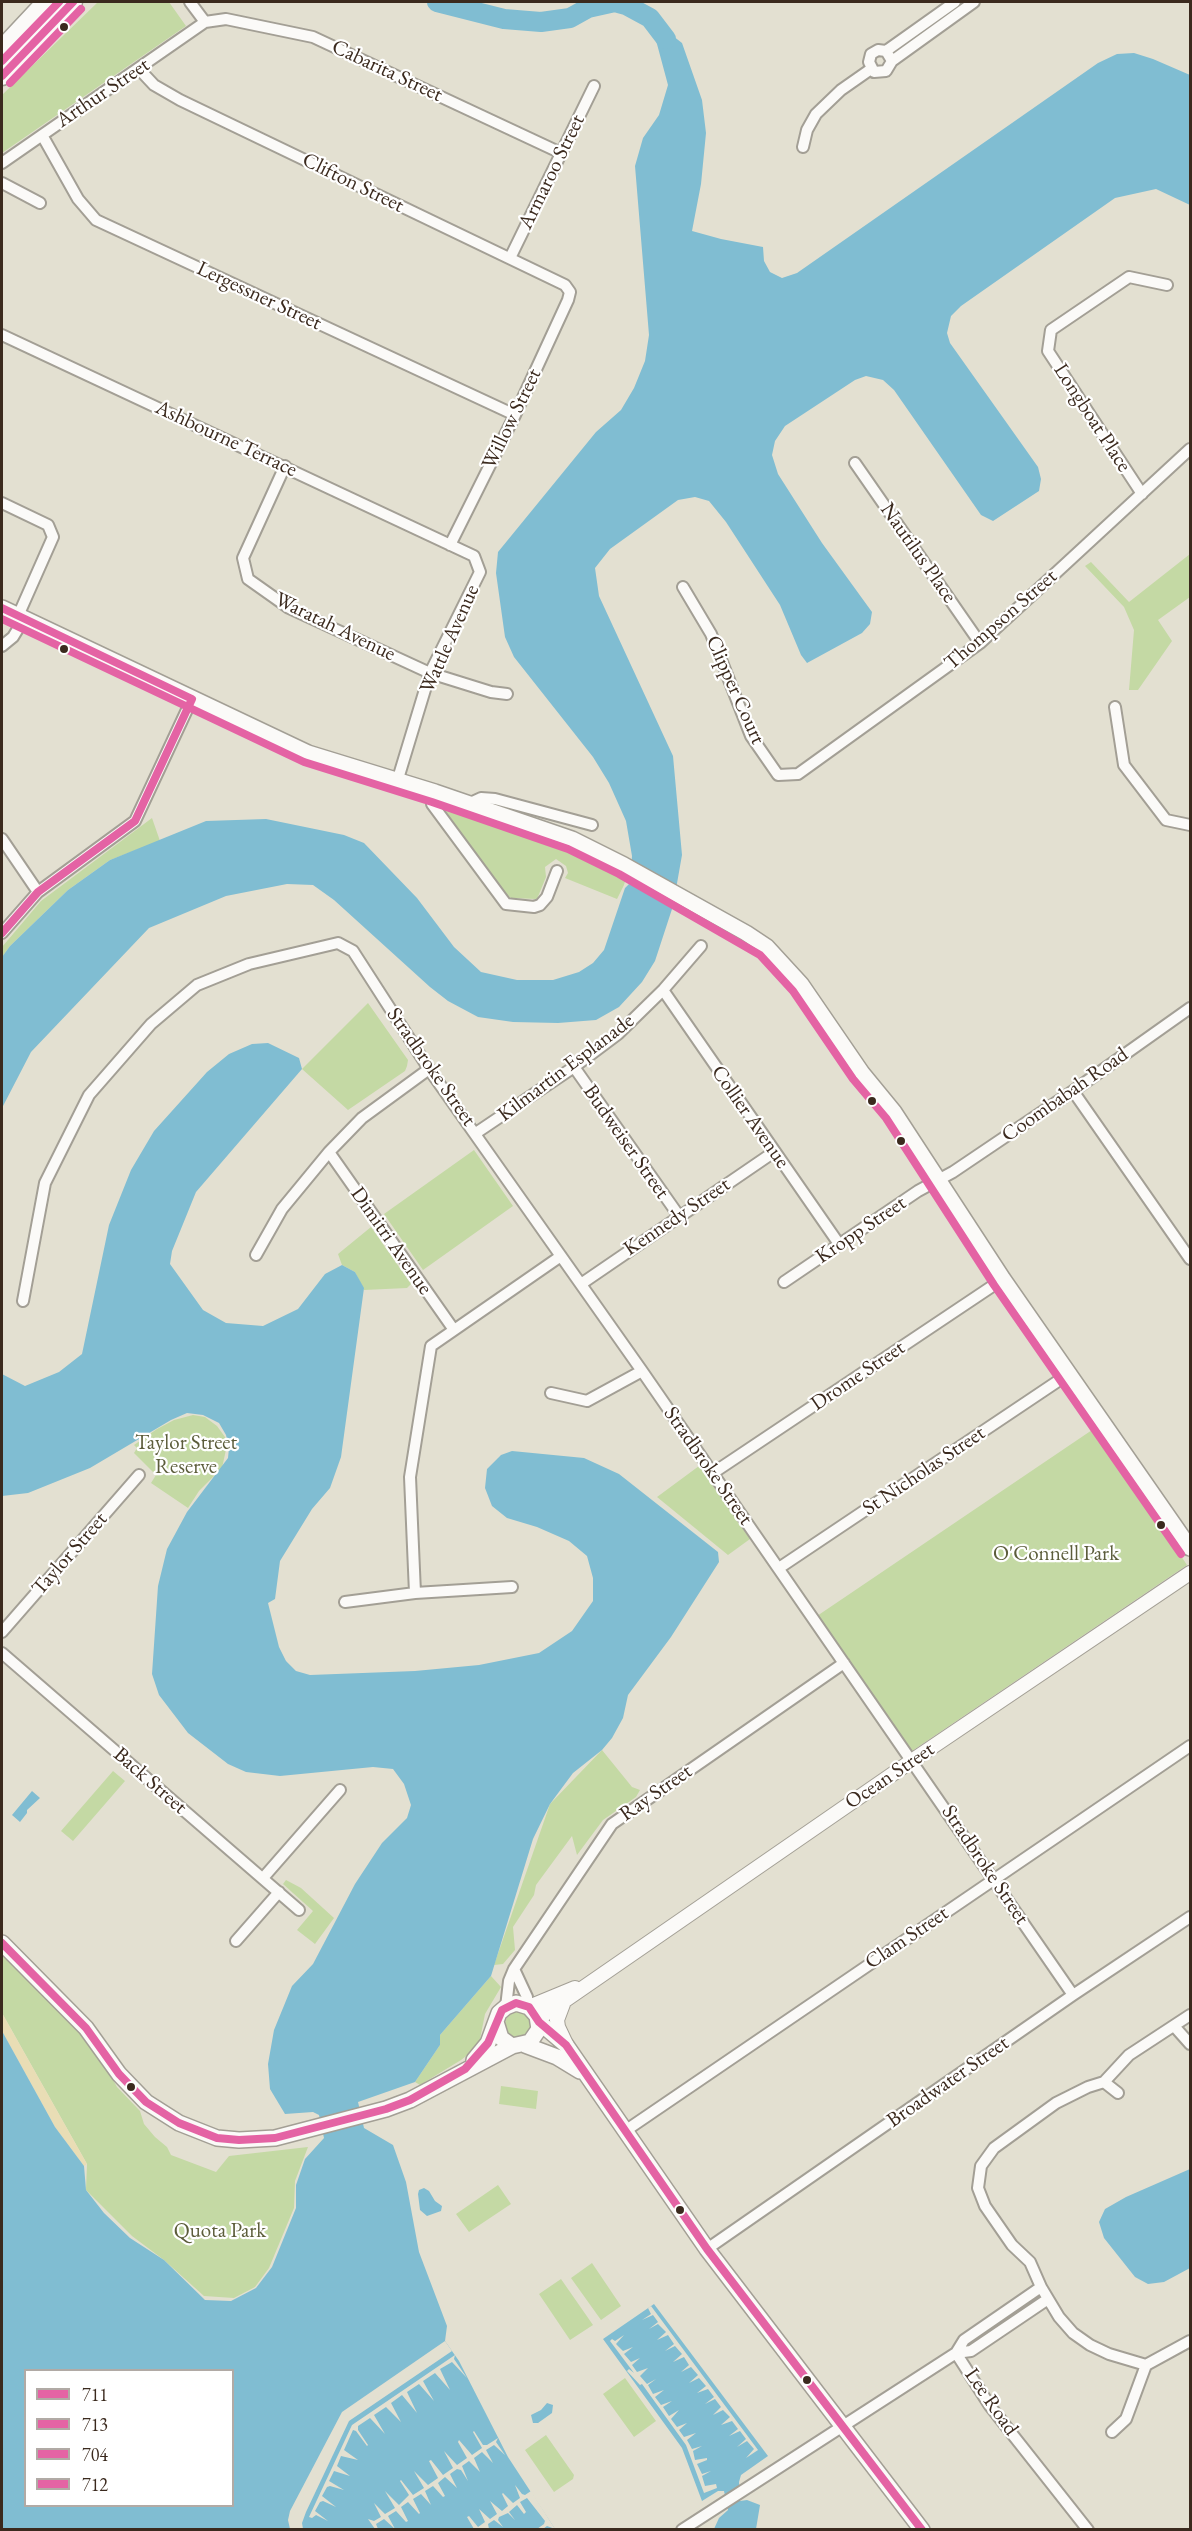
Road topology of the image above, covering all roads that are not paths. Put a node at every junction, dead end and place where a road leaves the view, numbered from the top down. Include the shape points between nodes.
1 (46, 2) edge
2 (73, 2) edge
3 (190, 2) edge
4 (955, 2) edge
5 (974, 2) edge
6 (205, 22) junction
7 (2, 49) edge
8 (886, 51) junction
9 (892, 61) junction
10 (140, 69) junction
11 (871, 69) junction
12 (2, 76) edge
13 (594, 86) dead end
14 (42, 135) junction
15 (803, 147) dead end
16 (561, 153) junction
17 (2, 164) edge
18 (2, 183) edge
19 (40, 203) dead end
20 (510, 258) junction
21 (1167, 285) dead end
22 (570, 292) joint
23 (2, 335) edge
24 (515, 415) junction
25 (1191, 449) edge
26 (855, 464) dead end
27 (285, 466) junction
28 (1142, 494) junction
29 (2, 503) edge
30 (450, 545) junction
31 (683, 588) dead end
32 (2, 608) edge
33 (21, 618) junction
34 (980, 643) junction
35 (2, 646) edge
36 (430, 673) junction
37 (507, 694) dead end
38 (192, 699) junction
39 (1115, 707) dead end
40 (798, 774) joint
41 (397, 782) junction
42 (435, 792) junction
43 (468, 804) junction
44 (592, 825) dead end
45 (1191, 825) edge
46 (2, 839) edge
47 (557, 871) dead end
48 (38, 892) junction
49 (2, 933) edge
50 (701, 946) dead end
51 (663, 990) junction
52 (1191, 1008) edge
53 (573, 1067) junction
54 (429, 1069) junction
55 (1073, 1091) junction
56 (476, 1133) junction
57 (329, 1152) junction
58 (774, 1152) junction
59 (939, 1180) junction
60 (679, 1216) junction
61 (839, 1244) junction
62 (256, 1255) dead end
63 (561, 1256) junction
64 (1191, 1258) edge
65 (1002, 1279) junction
66 (784, 1282) dead end
67 (580, 1284) junction
68 (23, 1300) dead end
69 (454, 1330) junction
70 (642, 1371) junction
71 (1070, 1373) junction
72 (550, 1392) dead end
73 (713, 1473) junction
74 (139, 1475) dead end
75 (1191, 1548) edge
76 (779, 1568) junction
77 (1191, 1573) edge
78 (512, 1587) dead end
79 (415, 1593) junction
80 (345, 1602) dead end
81 (2, 1632) edge
82 (2, 1653) edge
83 (844, 1663) junction
84 (1191, 1746) edge
85 (913, 1760) junction
86 (340, 1790) dead end
87 (263, 1878) junction
88 (994, 1879) junction
89 (279, 1892) junction
90 (299, 1910) dead end
91 (1191, 1917) edge
92 (236, 1941) dead end
93 (2, 1943) edge
94 (514, 1969) junction
95 (591, 1981) junction
96 (1074, 1995) junction
97 (563, 2004) junction
98 (506, 2007) junction
99 (533, 2013) junction
100 (1191, 2015) edge
101 (496, 2022) junction
102 (1174, 2026) junction
103 (1191, 2044) edge
104 (519, 2045) junction
105 (566, 2045) junction
106 (465, 2069) junction
107 (587, 2077) junction
108 (1104, 2082) junction
109 (1118, 2093) dead end
110 (625, 2131) junction
111 (707, 2249) junction
112 (1041, 2287) junction
113 (1048, 2299) junction
114 (1191, 2341) edge
115 (956, 2353) junction
116 (1146, 2365) junction
117 (843, 2427) junction
118 (1112, 2432) dead end
119 (917, 2528) edge
120 (682, 2529) edge
121 (1088, 2529) edge

1 - 7 highway
2 - 12 highway
3 - 6 street
4 - 8 street
5 - 9 street
6 - 10 street, Arthur Street
6 - 16 street, Cabarita Street via 226,19 313,37
8 - 9 street
8 - 11 street via 871,54
9 - 11 street via 886,71 878,73
10 - 14 street, Arthur Street
10 - 20 street, Clifton Street via 154,85 180,100
11 - 15 street via 816,114
13 - 16 street, Armaroo Street
14 - 17 street, Arthur Street
14 - 24 street, Lergessner Street via 78,199 96,220
16 - 20 street, Armaroo Street
18 - 19 street
20 - 22 street, Clifton Street via 565,285
21 - 28 street, Longboat Place via 1129,277 1051,330 1048,351
22 - 24 street, Willow Street
23 - 27 street, Ashbourne Terrace
24 - 30 street, Willow Street
25 - 28 street, Thompson Street
26 - 34 street, Nautilus Place
27 - 30 street, Ashbourne Terrace
27 - 36 street, Waratah Avenue via 243,558 248,579 289,608
28 - 34 street, Thompson Street
29 - 33 street via 48,525 53,537
30 - 36 street, Wattle Avenue via 474,556 480,572
31 - 40 street, Clipper Court via 711,634 752,736 778,775
32 - 33 main road
33 - 35 street via 14,637
33 - 38 main road
34 - 40 street, Thompson Street
36 - 37 street, Waratah Avenue
36 - 41 street, Wattle Avenue
38 - 41 main road via 308,753
38 - 48 street via 135,821
39 - 45 street via 1124,765 1166,819
41 - 42 main road
42 - 43 main road
42 - 47 street via 432,804 506,904 540,905
43 - 44 street via 481,798 495,800
43 - 59 main road via 572,839 767,947 801,984
46 - 48 street
48 - 49 street
50 - 51 street, Kilmartin Esplanade
51 - 53 street, Kilmartin Esplanade via 618,1034
51 - 58 street, Collier Avenue
52 - 55 street, Coombabah Road
53 - 56 street, Kilmartin Esplanade
53 - 60 street, Budweiser Street
54 - 56 street, Stradbroke Street
54 - 57 street via 363,1118
54 - 68 street, Stradbroke Street via 353,951 338,944 249,964 197,985 151,1024 90,1095 45,1183
55 - 59 street, Coombabah Road
55 - 64 street
56 - 63 street, Stradbroke Street
57 - 62 street via 282,1209
57 - 69 street, Dimitri Avenue
58 - 60 street, Kennedy Street
58 - 61 street, Collier Avenue
59 - 61 street, Kropp Street
59 - 65 main road
60 - 67 street, Kennedy Street
61 - 66 street, Kropp Street
63 - 67 street, Stradbroke Street
63 - 69 street
65 - 71 main road
65 - 73 street, Drome Street
67 - 70 street, Stradbroke Street
69 - 79 street via 431,1346 410,1477
70 - 72 street via 587,1401
70 - 73 street, Stradbroke Street
71 - 75 main road
71 - 76 street, St Nicholas Street
73 - 76 street, Stradbroke Street
74 - 81 street, Taylor Street
76 - 83 street, Stradbroke Street
77 - 85 street, Ocean Street
78 - 79 street
79 - 80 street
82 - 87 street, Back Street
83 - 85 street, Stradbroke Street
83 - 94 street, Ray Street via 612,1824
84 - 88 street, Clam Street
85 - 88 street, Stradbroke Street
85 - 95 street, Ocean Street
86 - 87 street
87 - 89 street, Back Street
88 - 96 street, Stradbroke Street
88 - 110 street, Clam Street
89 - 90 street, Back Street
89 - 92 street
91 - 96 street, Broadwater Street
93 - 106 main road via 86,2028 146,2102 191,2129 217,2138 275,2138 365,2115 410,2100
94 - 98 street, Ray Street
94 - 99 street
95 - 97 street, Ocean Street
95 - 99 street, Ocean Street
96 - 111 street, Broadwater Street
97 - 99 street, Ocean Street
97 - 105 street via 557,2020
98 - 99 main road via 516,2003
98 - 101 main road
99 - 104 main road via 534,2038
99 - 105 main road
100 - 102 street
101 - 104 main road via 501,2038
101 - 106 main road via 488,2043
102 - 103 street
102 - 108 street via 1129,2055
104 - 106 main road
104 - 107 main road via 557,2057
105 - 107 main road
107 - 110 main road
108 - 109 street
108 - 112 street via 1056,2103 994,2148 981,2166 978,2188 985,2206 1012,2245 1030,2262
110 - 111 main road
111 - 117 main road
112 - 113 street
112 - 115 street via 964,2340
113 - 115 street via 970,2351
113 - 116 street via 1073,2333 1090,2345
114 - 116 street
115 - 117 street, Lee Road
115 - 121 street, Lee Road via 990,2406
116 - 118 street via 1126,2419
117 - 119 main road
117 - 120 street, Lee Road

